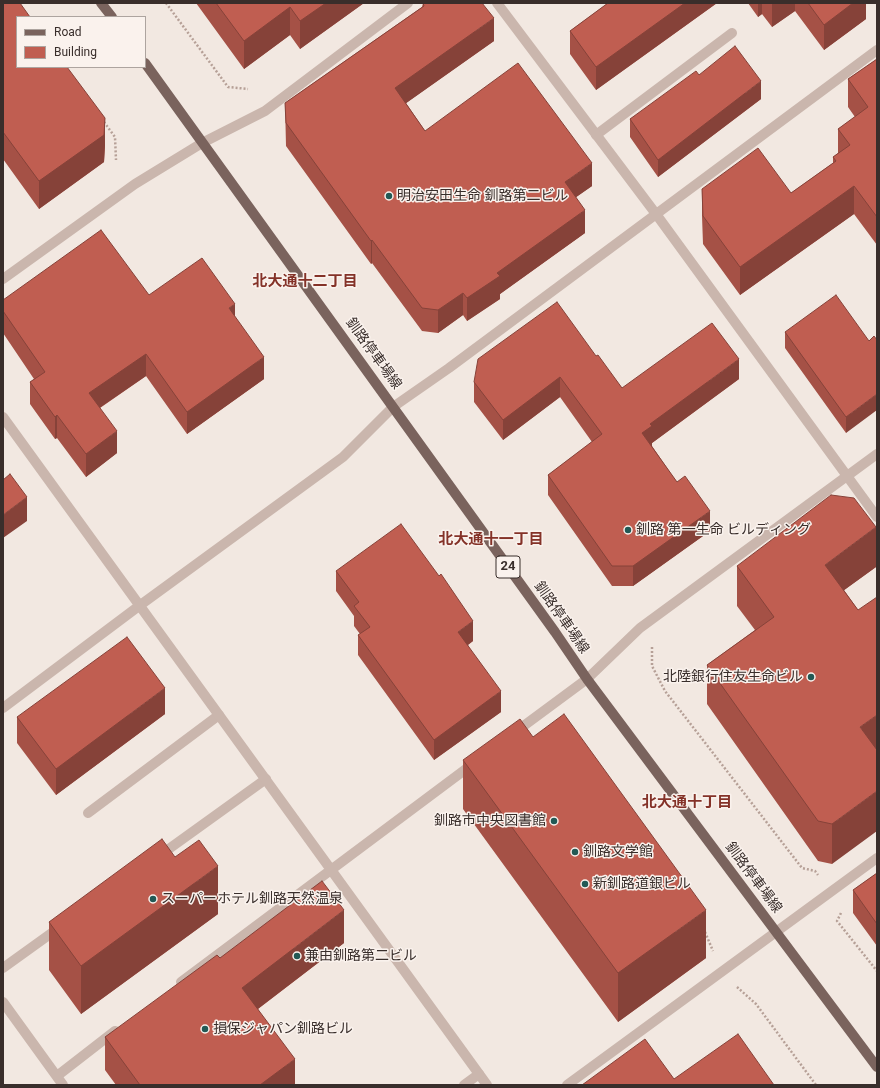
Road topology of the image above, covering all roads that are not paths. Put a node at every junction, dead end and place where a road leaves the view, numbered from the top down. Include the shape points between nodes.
1 (101, 3) edge
2 (408, 3) edge
3 (497, 3) edge
4 (111, 16) edge
5 (732, 33) dead end
6 (877, 50) edge
7 (146, 64) edge
8 (596, 135) junction
9 (202, 143) junction
10 (656, 214) junction
11 (3, 279) edge
12 (393, 407) junction
13 (3, 417) edge
14 (877, 454) edge
15 (847, 477) junction
16 (877, 517) edge
17 (139, 606) junction
18 (586, 679) junction
19 (3, 708) edge
20 (219, 715) junction
21 (507, 738) edge
22 (483, 756) edge
23 (266, 779) junction
24 (88, 812) dead end
25 (877, 858) edge
26 (150, 862) edge
27 (332, 869) junction
28 (67, 922) edge
29 (777, 933) junction
30 (3, 968) edge
31 (175, 986) edge
32 (3, 1002) edge
33 (125, 1024) edge
34 (877, 1067) edge
35 (479, 1074) junction
36 (57, 1076) junction
37 (63, 1085) edge
38 (464, 1085) edge
39 (487, 1085) edge
40 (567, 1085) edge

1 - 4 main road
2 - 9 street via 265,111
3 - 8 street
5 - 8 street
6 - 10 street
7 - 9 main road, 釧路停車場線 / 24
8 - 10 street
9 - 11 street via 135,184
9 - 12 main road, 釧路停車場線 / 24
10 - 12 street
10 - 15 street
12 - 17 street via 344,457
12 - 18 main road, 釧路停車場線 / 24
13 - 17 street
14 - 15 street
15 - 16 street
15 - 18 street via 640,628
17 - 19 street
17 - 20 street
18 - 21 street
18 - 29 main road, 釧路停車場線 / 24
20 - 23 street
20 - 24 street
22 - 27 street
23 - 26 street
23 - 27 street
25 - 29 street
27 - 31 street
27 - 35 street
28 - 30 street
29 - 34 main road, 釧路停車場線 / 24
29 - 40 street
32 - 36 street
33 - 36 street
35 - 38 street
35 - 39 street
36 - 37 street

